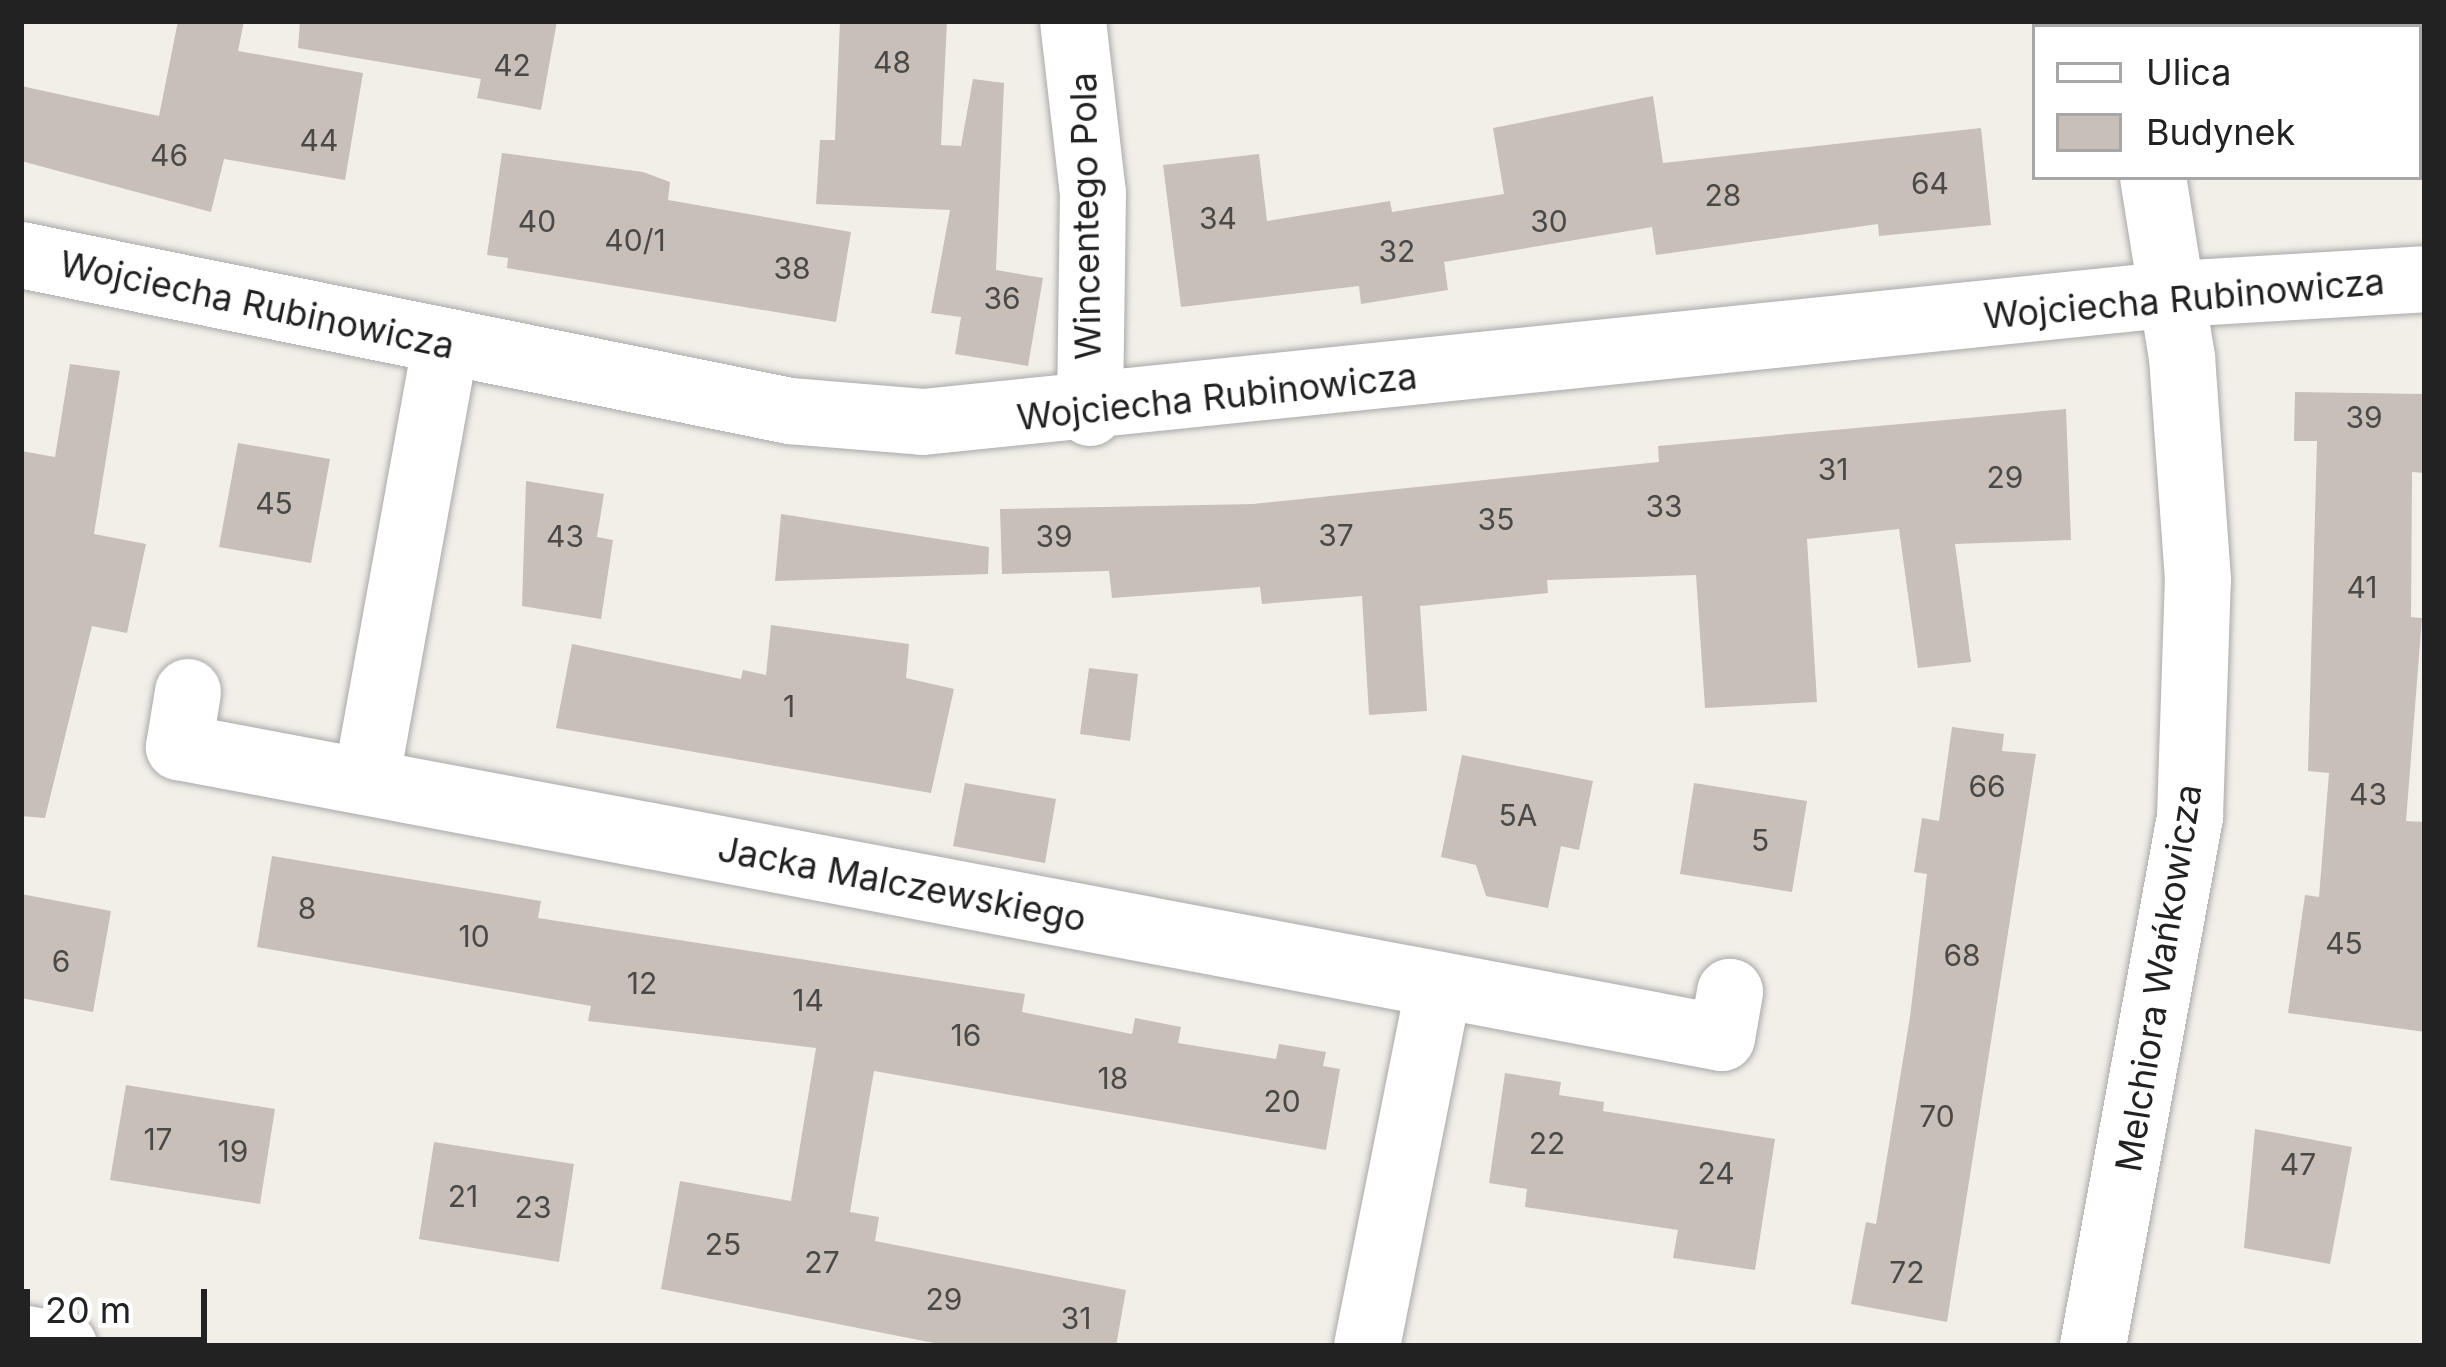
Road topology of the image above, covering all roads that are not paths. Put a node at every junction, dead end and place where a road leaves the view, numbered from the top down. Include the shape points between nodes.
1 (1072, 21) edge
2 (2154, 180) edge
3 (21, 254) edge
4 (2425, 280) edge
5 (2175, 294) junction
6 (445, 346) junction
7 (1090, 413) junction
8 (188, 692) dead end
9 (366, 782) junction
10 (1439, 987) junction
11 (1730, 992) dead end
12 (21, 1338) edge
13 (64, 1346) edge
14 (1367, 1346) edge
15 (2093, 1346) edge

1 - 7 street, Wincentego Pola via 1093,193
2 - 5 street, Melchiora Wańkowicza
3 - 6 street, Wojciecha Rubinowicza
4 - 5 street, Wojciecha Rubinowicza
5 - 7 street, Wojciecha Rubinowicza
5 - 15 street, Melchiora Wańkowicza via 2198,580 2190,817
6 - 7 street, Wojciecha Rubinowicza via 790,411 923,422
6 - 9 street
8 - 9 street, Jacka Malczewskiego via 179,747
9 - 10 street, Jacka Malczewskiego
10 - 11 street, Jacka Malczewskiego via 1722,1039
10 - 14 street
12 - 13 street

